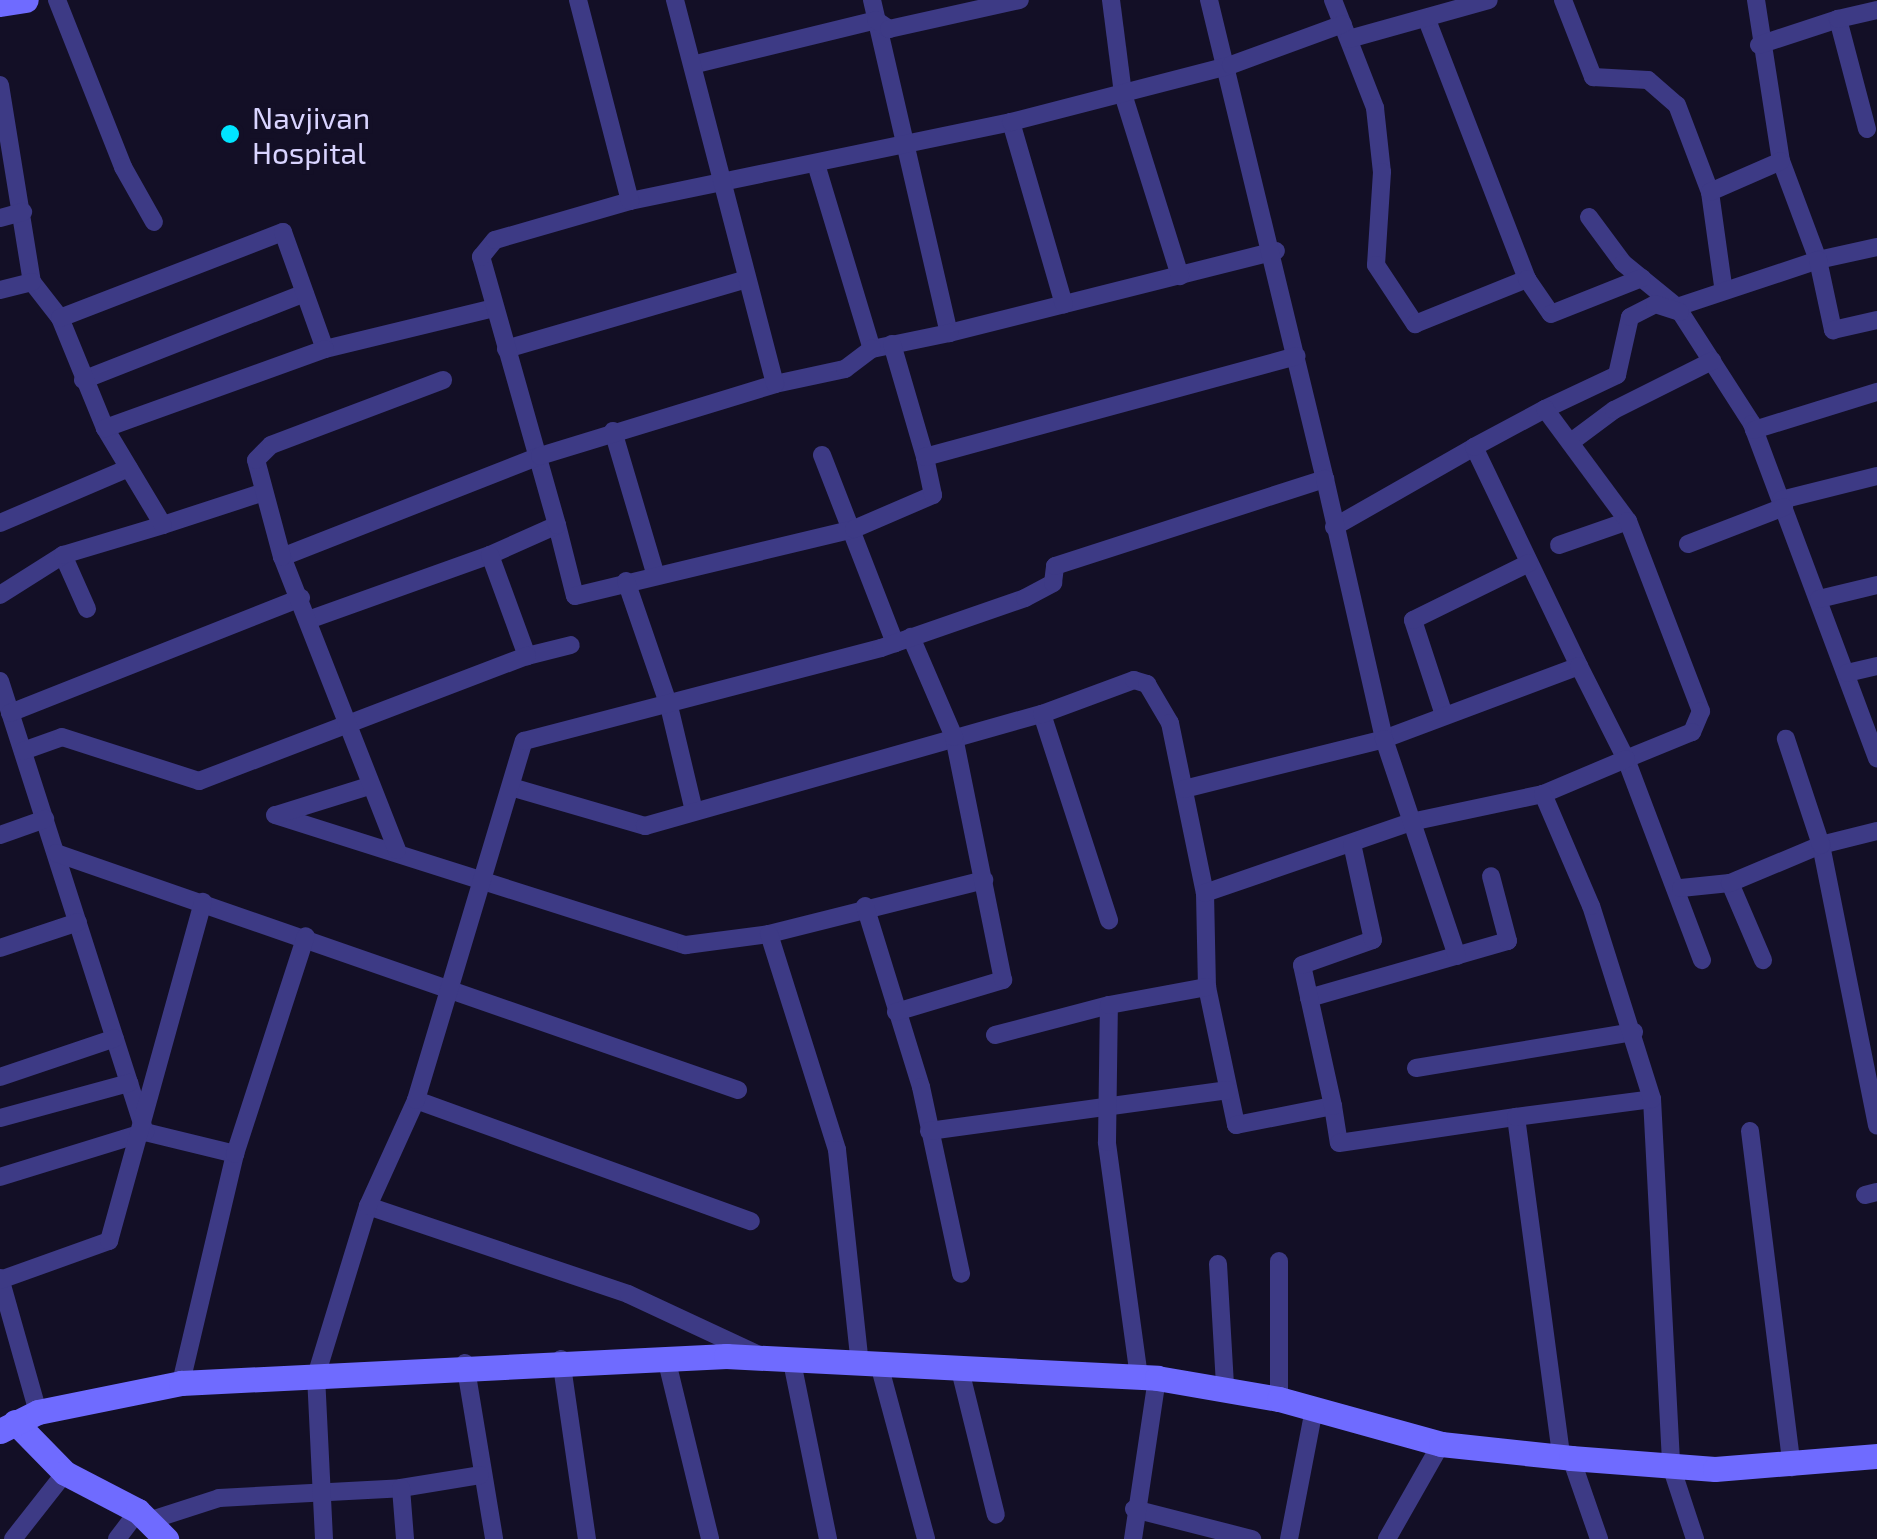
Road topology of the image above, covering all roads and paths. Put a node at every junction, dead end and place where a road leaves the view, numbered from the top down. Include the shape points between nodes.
1 (26, 0) edge
2 (57, 0) edge
3 (578, 0) edge
4 (675, 0) edge
5 (872, 0) edge
6 (1020, 0) edge
7 (1111, 0) edge
8 (1209, 0) edge
9 (1333, 0) edge
10 (1489, 0) edge
11 (1563, 0) edge
12 (1756, 0) edge
13 (0, 4) edge
14 (1877, 10) edge
15 (1838, 19) junction
16 (876, 20) junction
17 (1427, 20) junction
18 (1346, 32) junction
19 (1759, 45) junction
20 (696, 64) junction
21 (1231, 65) junction
22 (0, 86) edge
23 (1123, 94) junction
24 (1011, 122) junction
25 (1866, 130) dead end
26 (907, 139) junction
27 (1782, 161) junction
28 (816, 164) junction
29 (726, 179) junction
30 (1710, 192) junction
31 (630, 201) junction
32 (23, 212) junction
33 (1589, 217) dead end
34 (0, 218) edge
35 (154, 222) dead end
36 (1877, 248) edge
37 (1276, 251) junction
38 (1818, 260) junction
39 (1180, 276) junction
40 (1642, 278) junction
41 (743, 280) junction
42 (1527, 280) junction
43 (32, 282) junction
44 (1723, 286) junction
45 (0, 290) edge
46 (305, 293) junction
47 (1064, 304) junction
48 (494, 308) junction
49 (1679, 310) junction
50 (60, 318) junction
51 (1877, 320) edge
52 (950, 332) junction
53 (892, 344) junction
54 (325, 349) junction
55 (506, 349) junction
56 (872, 349) junction
57 (1298, 356) junction
58 (1712, 361) junction
59 (83, 380) junction
60 (443, 380) dead end
61 (775, 384) junction
62 (1877, 392) edge
63 (1545, 408) junction
64 (105, 428) junction
65 (1754, 430) junction
66 (613, 431) junction
67 (1571, 442) junction
68 (1474, 447) junction
69 (822, 454) dead end
70 (540, 456) junction
71 (925, 457) junction
72 (129, 468) junction
73 (1877, 476) edge
74 (1325, 479) junction
75 (264, 492) junction
76 (1782, 504) junction
77 (1628, 521) junction
78 (0, 523) edge
79 (164, 525) junction
80 (557, 525) junction
81 (1334, 527) junction
82 (854, 529) junction
83 (1688, 544) dead end
84 (1559, 545) dead end
85 (63, 554) junction
86 (490, 555) junction
87 (282, 556) junction
88 (1530, 563) junction
89 (655, 573) junction
90 (626, 581) junction
91 (1877, 586) edge
92 (0, 595) edge
93 (301, 598) junction
94 (1819, 599) junction
95 (87, 608) dead end
96 (311, 619) junction
97 (903, 640) junction
98 (571, 645) dead end
99 (528, 656) junction
100 (1580, 666) junction
101 (1877, 666) edge
102 (1847, 673) junction
103 (0, 681) edge
104 (670, 706) junction
105 (10, 713) junction
106 (1042, 714) junction
107 (1444, 715) junction
108 (354, 728) junction
109 (954, 737) junction
110 (1786, 738) dead end
111 (1384, 740) junction
112 (1875, 747) edge
113 (22, 751) junction
114 (1626, 759) junction
115 (369, 786) junction
116 (511, 787) junction
117 (1184, 789) junction
118 (1543, 794) junction
119 (694, 810) junction
120 (44, 819) junction
121 (1411, 822) junction
122 (1877, 830) edge
123 (0, 835) edge
124 (1352, 844) junction
125 (1821, 845) junction
126 (397, 850) junction
127 (56, 854) junction
128 (1490, 876) dead end
129 (482, 878) junction
130 (984, 880) junction
131 (1730, 883) junction
132 (1681, 888) junction
133 (1205, 893) junction
134 (204, 902) junction
135 (865, 906) junction
136 (1109, 920) dead end
137 (78, 922) junction
138 (770, 934) junction
139 (306, 936) junction
140 (0, 948) edge
141 (1456, 956) junction
142 (1702, 960) dead end
143 (1762, 960) dead end
144 (1208, 987) junction
145 (449, 988) junction
146 (1310, 998) junction
147 (1109, 1005) junction
148 (896, 1012) junction
149 (1634, 1032) junction
150 (996, 1035) dead end
151 (115, 1038) junction
152 (1871, 1052) edge
153 (1416, 1068) dead end
154 (0, 1076) edge
155 (130, 1083) junction
156 (738, 1090) dead end
157 (1228, 1090) junction
158 (1652, 1099) junction
159 (416, 1100) junction
160 (1107, 1104) junction
161 (1333, 1106) junction
162 (1516, 1117) junction
163 (0, 1118) edge
164 (1877, 1124) edge
165 (1750, 1130) dead end
166 (145, 1132) junction
167 (929, 1132) junction
168 (235, 1154) junction
169 (0, 1177) edge
170 (368, 1206) junction
171 (752, 1221) dead end
172 (1279, 1261) dead end
173 (1218, 1264) dead end
174 (960, 1274) dead end
175 (0, 1279) edge
176 (666, 1358) junction
177 (561, 1359) junction
178 (780, 1361) junction
179 (465, 1363) junction
180 (870, 1367) junction
181 (960, 1370) junction
182 (316, 1376) junction
183 (1148, 1378) junction
184 (181, 1382) junction
185 (1224, 1387) junction
186 (1279, 1399) junction
187 (1314, 1409) junction
188 (18, 1422) edge
189 (1441, 1444) junction
190 (1877, 1456) edge
191 (1566, 1457) junction
192 (1670, 1466) junction
193 (1792, 1467) junction
194 (65, 1473) junction
195 (480, 1475) junction
196 (401, 1488) junction
197 (320, 1491) junction
198 (1134, 1509) junction
199 (996, 1514) dead end
200 (143, 1516) junction
201 (14, 1539) edge
202 (117, 1539) edge
203 (166, 1539) edge
204 (324, 1539) edge
205 (405, 1539) edge
206 (494, 1539) edge
207 (587, 1539) edge
208 (710, 1539) edge
209 (828, 1539) edge
210 (926, 1539) edge
211 (1133, 1539) edge
212 (1252, 1539) edge
213 (1289, 1539) edge
214 (1387, 1539) edge
215 (1600, 1539) edge
216 (1694, 1539) edge

1 - 13 street
2 - 35 street via 123,167
3 - 31 street
4 - 20 street
5 - 16 street
6 - 16 street via 889,29
7 - 23 street
8 - 21 street
9 - 18 street
10 - 17 street
11 - 30 street via 1593,77 1648,80 1677,105
12 - 19 street
14 - 15 street
15 - 19 street
15 - 25 street
16 - 20 street
16 - 26 street
17 - 18 street
17 - 42 street
18 - 21 street
18 - 42 street via 1375,108 1382,172 1374,254 1404,318 1415,324
19 - 27 street
20 - 29 street
21 - 23 street
21 - 37 street
22 - 32 street
23 - 24 street
23 - 39 street
24 - 26 street
24 - 47 street
26 - 28 street
26 - 52 street
27 - 30 street
27 - 38 street
28 - 29 street
28 - 56 street
29 - 31 street
29 - 41 street
30 - 44 street
31 - 48 street via 495,240 482,257
32 - 34 street
32 - 43 street
33 - 40 street
36 - 38 street
37 - 39 street
37 - 57 street
38 - 44 street
38 - 51 street via 1832,330
39 - 47 street
40 - 42 street via 1551,314
40 - 49 street
41 - 55 street
41 - 61 street
43 - 45 street
43 - 50 street
44 - 49 street
46 - 50 street via 284,232
46 - 54 street
46 - 59 street
47 - 52 street
48 - 54 street
48 - 55 street
49 - 58 street
49 - 63 street via 1655,304 1630,318 1617,375
50 - 59 street
52 - 53 street
53 - 56 street
53 - 71 street
54 - 64 street
55 - 70 street
56 - 61 street via 845,368
57 - 71 street
57 - 74 street
58 - 65 street
58 - 67 street via 1614,410
59 - 64 street
60 - 75 street via 262,450 256,460
61 - 66 street
62 - 65 street
63 - 67 street
63 - 68 street
64 - 72 street
65 - 76 street
66 - 70 street
66 - 89 street
67 - 77 street
68 - 81 street
68 - 88 street
69 - 82 street
70 - 80 street
70 - 87 street
71 - 82 street via 933,495
72 - 78 street
72 - 79 street
73 - 76 street
74 - 81 street
74 - 97 street via 1054,566 1053,583 1025,598
75 - 79 street
75 - 87 street
76 - 83 street
76 - 94 street
77 - 84 street
77 - 114 street via 1700,712 1692,732
79 - 85 street
80 - 86 street
80 - 90 street via 575,596
81 - 111 street
82 - 89 street
82 - 97 street
85 - 92 street
85 - 95 street
86 - 96 street
86 - 99 street
87 - 93 street
88 - 100 street
88 - 107 street via 1412,620
89 - 90 street
90 - 104 street
91 - 94 street
93 - 96 street
93 - 105 street
94 - 102 street
96 - 108 street
97 - 104 street
97 - 109 street
98 - 99 street
99 - 108 street
100 - 107 street
100 - 114 street
101 - 102 street
102 - 112 street
103 - 105 street
104 - 116 street via 524,741
104 - 119 street
105 - 113 street
106 - 109 street
106 - 117 street via 1134,680 1148,684 1170,723
106 - 136 street
107 - 111 street
108 - 113 street via 199,781 62,737
108 - 115 street
109 - 119 street
109 - 130 street
110 - 125 street
111 - 117 street
111 - 121 street
113 - 120 street
114 - 118 street
114 - 132 street
115 - 126 street
115 - 126 street via 275,815
116 - 119 street via 645,826
116 - 129 street
117 - 133 street
118 - 121 street
118 - 149 street
120 - 123 street
120 - 127 street
121 - 124 street
121 - 141 street
122 - 125 street
124 - 133 street
124 - 146 street via 1373,940 1302,965
125 - 131 street
125 - 152 street
126 - 129 street
127 - 134 street
127 - 137 street
128 - 141 street via 1508,941
129 - 138 street via 686,945
129 - 145 street
130 - 135 street
130 - 148 street via 1003,980
131 - 132 street
131 - 143 street
132 - 142 street
133 - 144 street
134 - 139 street
134 - 166 street
135 - 138 street
135 - 148 street
137 - 140 street
137 - 151 street
138 - 180 street via 837,1150
139 - 145 street
139 - 168 street
141 - 146 street
144 - 147 street
144 - 157 street
145 - 156 street
145 - 159 street
146 - 161 street
147 - 150 street
147 - 160 street
148 - 167 street
149 - 153 street
149 - 158 street
151 - 154 street
151 - 155 street
152 - 164 street
155 - 163 street
155 - 166 street
157 - 160 street
157 - 161 street via 1236,1125
158 - 162 street
158 - 192 street
159 - 170 street
159 - 171 street
160 - 167 street
160 - 183 street
161 - 162 street via 1339,1142
162 - 191 street
165 - 193 street
166 - 168 street
166 - 169 street
166 - 175 street via 109,1241
167 - 174 street
168 - 184 street
170 - 178 street via 628,1294
170 - 182 street
172 - 186 street
173 - 185 street
175 - 188 street
176 - 177 street
176 - 178 street
176 - 208 street
177 - 179 street
177 - 207 street
178 - 180 street
178 - 209 street
179 - 182 street
179 - 195 street
180 - 181 street
180 - 210 street
181 - 183 street
181 - 199 street
182 - 184 street
182 - 197 street
183 - 185 street
183 - 198 street
184 - 188 street
185 - 186 street
186 - 187 street
187 - 189 street
187 - 213 street
188 - 194 street
189 - 191 street
189 - 214 street
190 - 193 street
191 - 192 street
191 - 215 street
192 - 193 street
192 - 216 street
194 - 200 street
194 - 201 street
195 - 196 street
195 - 206 street
196 - 197 street
196 - 205 street
197 - 200 street via 219,1498
197 - 204 street
198 - 211 street
198 - 212 street
200 - 202 street
200 - 203 street

